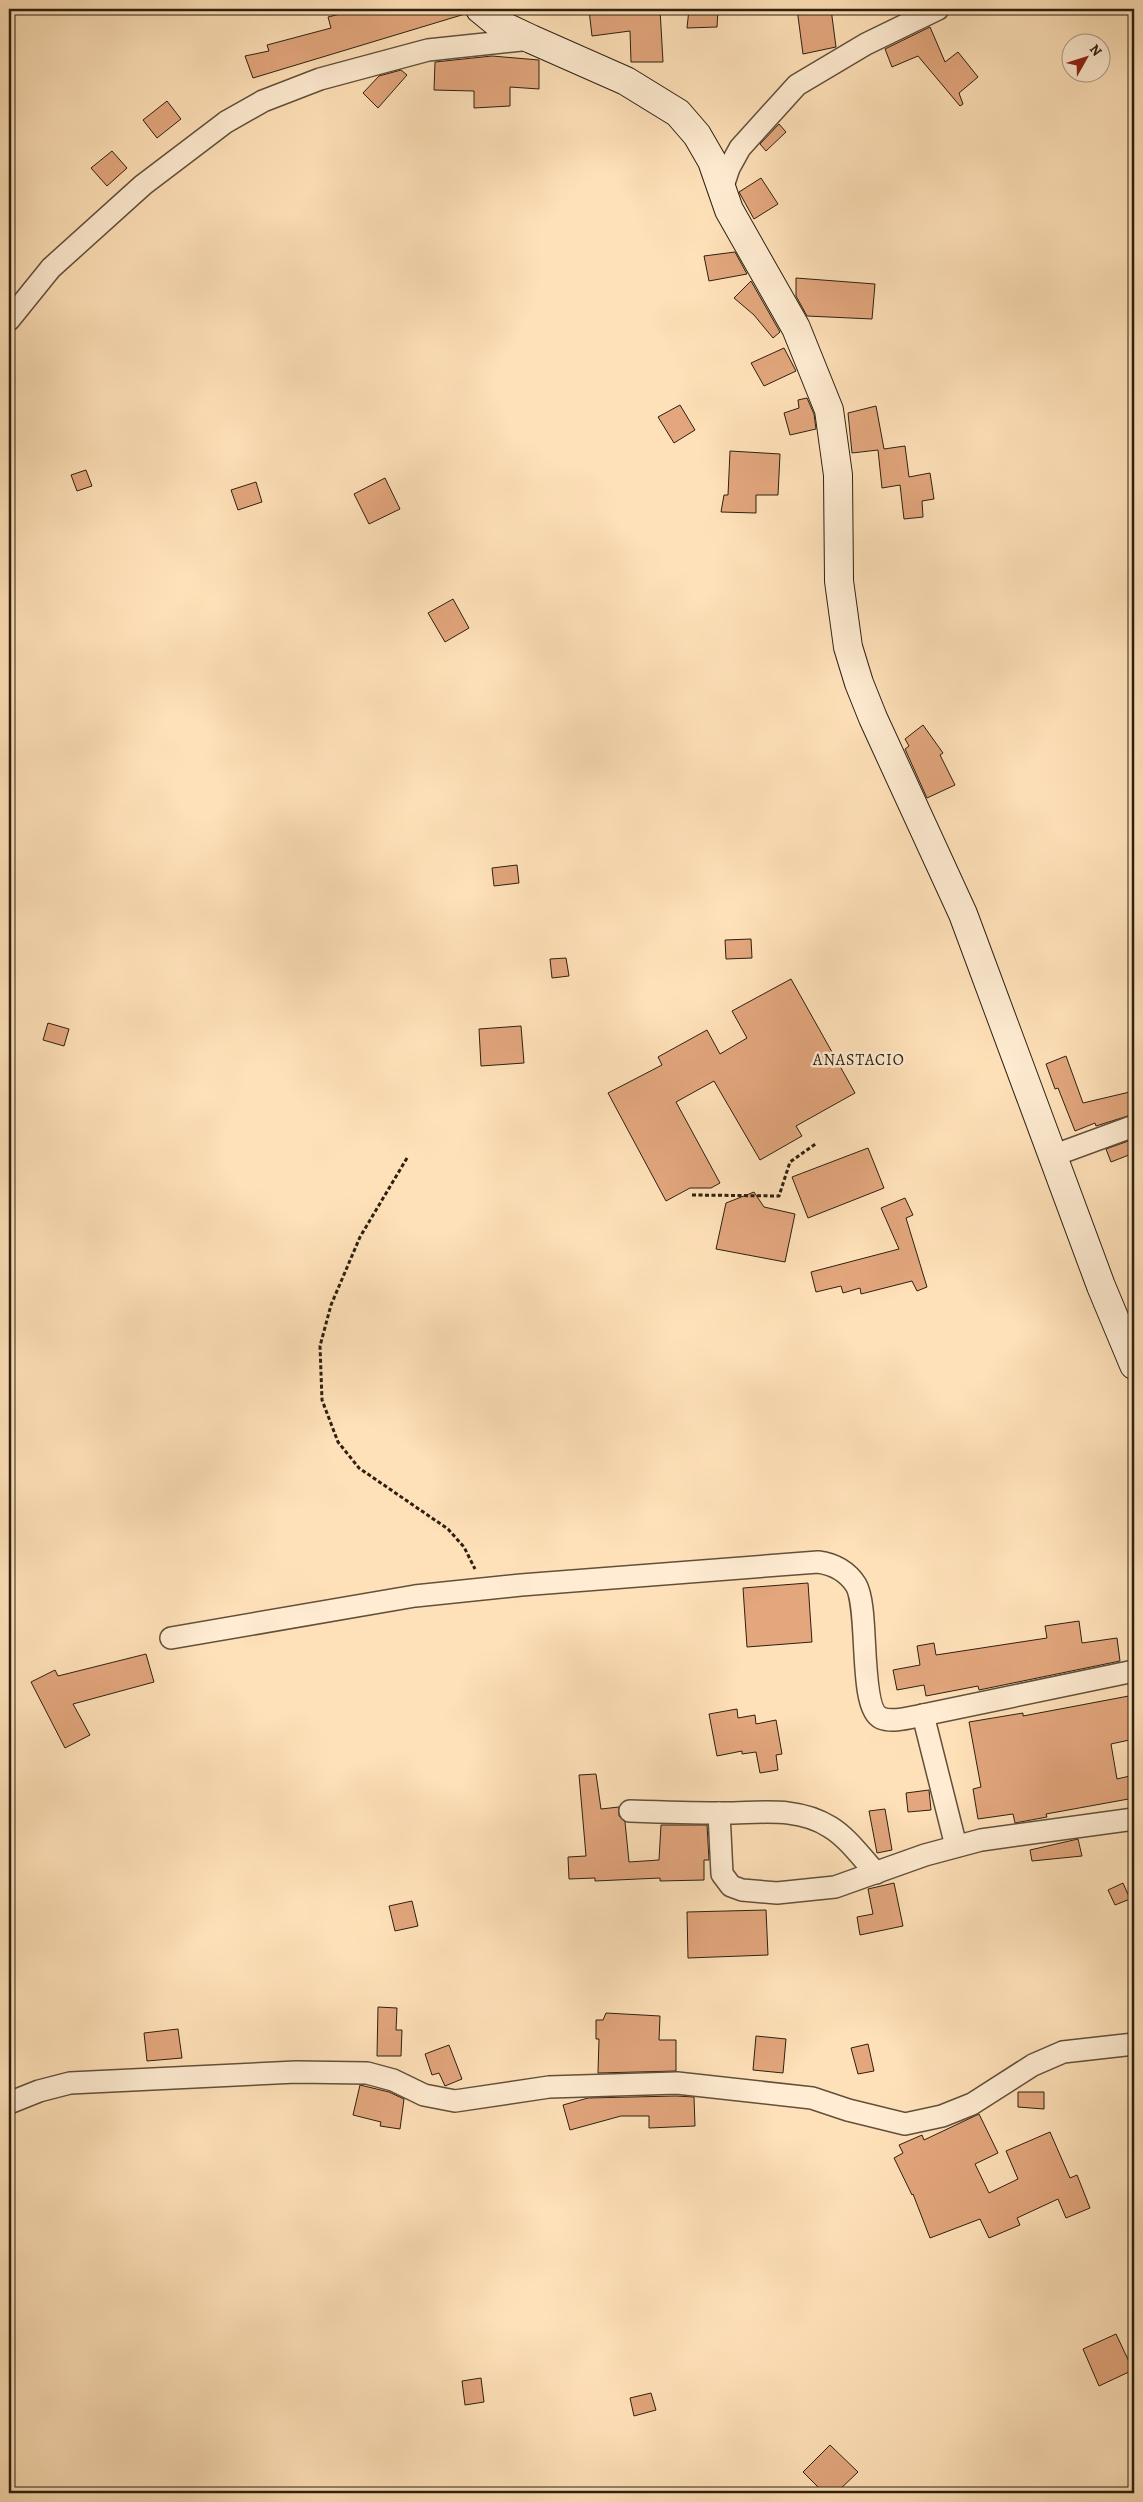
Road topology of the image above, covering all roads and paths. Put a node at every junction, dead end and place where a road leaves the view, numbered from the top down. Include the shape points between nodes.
1 (480, 9) edge
2 (938, 9) edge
3 (531, 40) junction
4 (721, 192) junction
5 (9, 320) edge
6 (1134, 1126) edge
7 (817, 1143) dead end
8 (1055, 1156) junction
9 (407, 1158) dead end
10 (692, 1195) dead end
11 (1134, 1365) edge
12 (481, 1589) junction
13 (171, 1638) dead end
14 (1134, 1671) edge
15 (923, 1715) junction
16 (630, 1811) dead end
17 (719, 1813) junction
18 (1134, 1819) edge
19 (956, 1846) junction
20 (876, 1873) junction
21 (1134, 2044) edge
22 (9, 2102) edge

1 - 3 street via 497,23
2 - 4 street via 866,44 797,85 740,148
3 - 4 street via 626,81 678,113 697,135 712,161
3 - 5 street via 428,50 320,79 263,101 226,122 143,185 51,268
4 - 8 street via 796,328 829,410 838,475 839,581 848,647 873,718 963,914
6 - 8 street
7 - 10 path via 790,1162 779,1196
8 - 11 street
9 - 12 path via 360,1237 331,1305 320,1346 322,1400 338,1442 360,1468 448,1529 464,1546
12 - 13 street via 415,1596
12 - 15 street via 818,1562 830,1564 842,1570 856,1586 861,1604 868,1690 875,1713 882,1718 893,1719
14 - 15 street
15 - 19 street
16 - 17 street
17 - 20 street via 787,1812 816,1819 848,1842
17 - 20 street via 722,1874 731,1886 777,1893 835,1888
18 - 19 street
19 - 20 street
21 - 22 street via 1063,2052 1033,2065 972,2104 942,2116 904,2124 812,2098 677,2083 549,2087 455,2101 424,2094 367,2073 296,2072 70,2084

